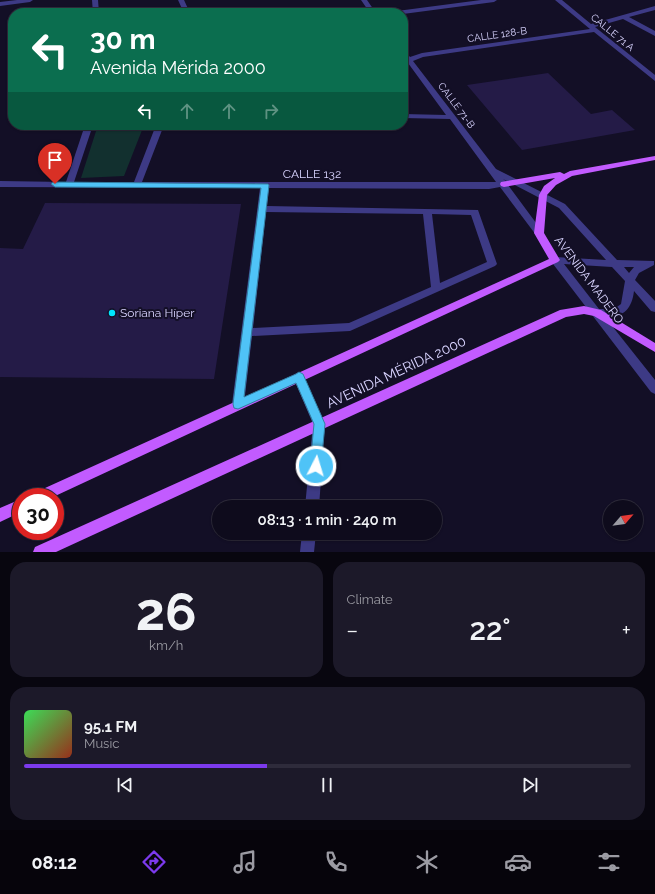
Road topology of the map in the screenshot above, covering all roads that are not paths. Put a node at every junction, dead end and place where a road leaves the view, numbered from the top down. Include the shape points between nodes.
1 (30, 0) edge
2 (494, 0) edge
3 (558, 0) edge
4 (0, 3) edge
5 (655, 8) edge
6 (0, 12) edge
7 (408, 12) edge
8 (624, 17) junction
9 (593, 28) junction
10 (655, 34) edge
11 (408, 60) edge
12 (408, 63) edge
13 (655, 79) edge
14 (408, 116) edge
15 (453, 117) junction
16 (87, 130) edge
17 (158, 130) edge
18 (655, 158) edge
19 (494, 172) junction
20 (570, 174) junction
21 (516, 182) junction
22 (0, 184) edge
23 (69, 184) junction
24 (504, 184) junction
25 (136, 185) junction
26 (265, 185) junction
27 (543, 195) junction
28 (262, 209) junction
29 (427, 211) junction
30 (539, 234) junction
31 (555, 260) junction
32 (653, 263) edge
33 (615, 264) junction
34 (630, 281) junction
35 (436, 289) junction
36 (655, 308) edge
37 (597, 313) junction
38 (247, 332) junction
39 (655, 348) edge
40 (299, 377) junction
41 (655, 389) edge
42 (238, 404) junction
43 (319, 424) junction
44 (58, 488) edge
45 (313, 500) edge
46 (12, 509) edge
47 (0, 515) edge
48 (308, 540) edge
49 (40, 552) edge
50 (307, 552) edge

1 - 4 street
2 - 7 street
3 - 9 street, CALLE 71 A
4 - 6 street
5 - 8 street, CALLE 128-B
8 - 9 street, CALLE 128-B
8 - 10 street
9 - 11 street, CALLE 128-B via 422,55
9 - 13 street, CALLE 71 A
12 - 15 street, CALLE 71-B
14 - 15 street
15 - 19 street, CALLE 71-B
16 - 23 street
17 - 25 street
18 - 20 main road
19 - 21 street, CALLE 71-B
19 - 24 street, CALLE 71-B
20 - 21 main road
20 - 27 main road via 553,183
21 - 24 main road
21 - 27 street, AVENIDA MADERO
22 - 23 street, CALLE 132
23 - 25 street, CALLE 132
24 - 26 street, CALLE 132
24 - 30 street, AVENIDA MADERO
25 - 26 street, CALLE 132
26 - 28 street
27 - 30 main road
27 - 33 street, AVENIDA MADERO via 562,206
28 - 29 street
28 - 38 street
29 - 35 street
29 - 35 street via 475,212 492,264
30 - 31 main road, AVENIDA MADERO
31 - 33 street
31 - 37 street, AVENIDA MADERO
31 - 40 main road
32 - 33 street
32 - 34 street via 634,272
33 - 34 street, AVENIDA MADERO
34 - 36 street, AVENIDA MADERO
34 - 37 street via 628,301 623,308 615,313
35 - 38 street via 350,327
37 - 39 main road, AVENIDA MÉRIDA 2000
37 - 41 street, AVENIDA MADERO
37 - 43 main road, AVENIDA MÉRIDA 2000 via 584,310 564,313
38 - 42 street
40 - 42 main road
40 - 43 street
42 - 44 main road
43 - 45 street
43 - 49 main road, AVENIDA MÉRIDA 2000
46 - 47 main road
48 - 50 street

